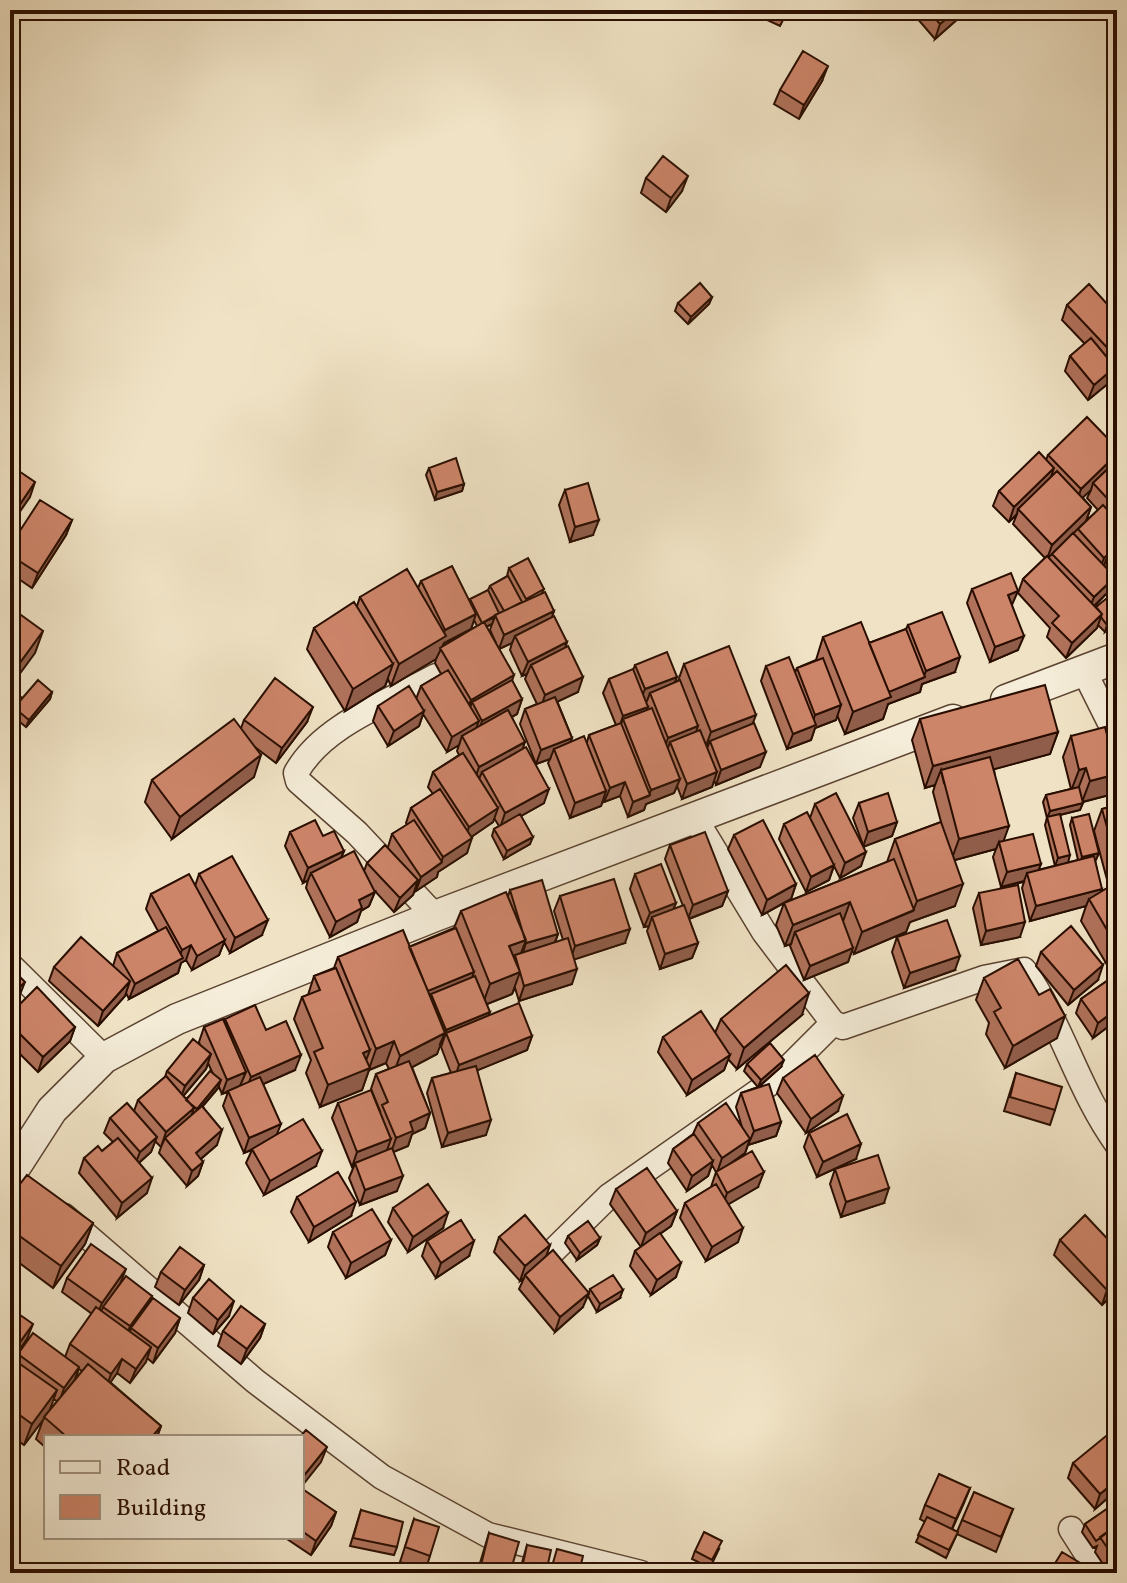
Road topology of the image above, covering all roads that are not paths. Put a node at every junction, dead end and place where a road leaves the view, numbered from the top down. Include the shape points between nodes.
1 (1117, 658) edge
2 (1084, 671) junction
3 (436, 676) edge
4 (1117, 737) edge
5 (696, 820) junction
6 (435, 916) junction
7 (10, 965) edge
8 (833, 1023) junction
9 (104, 1058) junction
10 (1117, 1144) edge
11 (11, 1173) edge
12 (548, 1256) edge
13 (1071, 1529) dead end
14 (641, 1573) edge
15 (1099, 1573) edge

1 - 2 street
2 - 4 street
2 - 5 street
3 - 6 street via 344,727 319,745 296,773 298,781 357,833
5 - 6 street
5 - 8 street via 764,932
6 - 9 street via 177,1019
7 - 9 street
8 - 10 street via 843,1027 984,978 1024,970 1097,1116
8 - 12 street via 779,1077 609,1196
9 - 11 street via 52,1110
11 - 14 street via 255,1381 382,1477 488,1535
13 - 15 street

